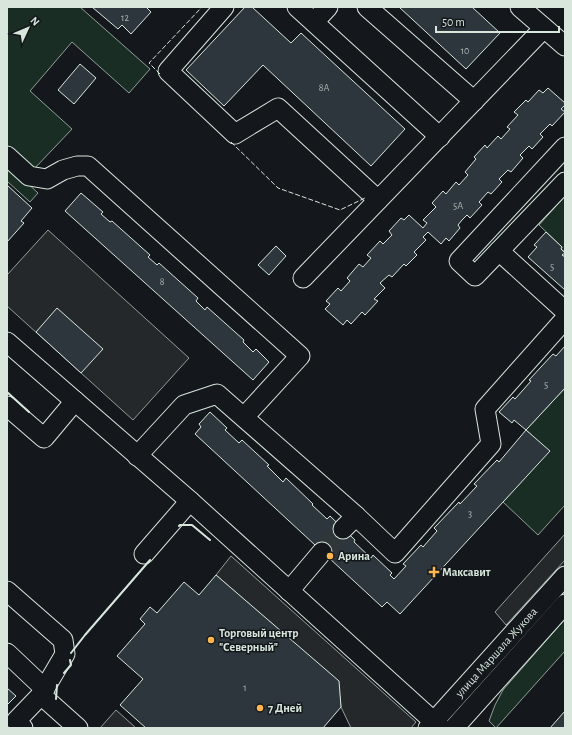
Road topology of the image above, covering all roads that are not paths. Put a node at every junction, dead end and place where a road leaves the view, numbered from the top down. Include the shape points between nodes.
1 (224, 7) edge
2 (297, 7) edge
3 (328, 7) edge
4 (367, 7) edge
5 (520, 7) edge
6 (314, 22) junction
7 (544, 28) junction
8 (565, 46) edge
9 (474, 101) junction
10 (440, 137) junction
11 (565, 147) edge
12 (7, 156) edge
13 (565, 182) edge
14 (378, 200) junction
15 (499, 251) junction
16 (303, 278) dead end
17 (565, 311) edge
18 (565, 319) edge
19 (7, 342) edge
20 (75, 401) junction
21 (7, 406) edge
22 (244, 417) junction
23 (138, 456) junction
24 (190, 502) junction
25 (322, 552) tunnel mouth
26 (144, 554) dead end
27 (565, 576) edge
28 (7, 591) edge
29 (289, 591) junction
30 (565, 604) edge
31 (7, 653) edge
32 (43, 692) junction
33 (434, 726) edge
34 (23, 728) edge
35 (78, 728) edge
36 (454, 728) edge

1 - 14 street via 168,71 234,134 278,108
2 - 6 street
3 - 6 street
4 - 9 street
5 - 7 street
6 - 10 street
7 - 8 street
7 - 9 street
9 - 10 street
10 - 14 street
11 - 15 street via 459,261 475,276
12 - 22 street via 29,176 47,179 63,170 88,166 300,356
13 - 15 street
14 - 16 street
15 - 17 street
18 - 22 street via 485,409 491,444 395,553 349,523
19 - 20 street
20 - 21 street via 44,438
20 - 23 street
22 - 23 street via 217,394 184,405
23 - 24 street
24 - 26 street
24 - 29 street
25 - 29 street
27 - 33 street, улица Маршала Жукова
28 - 32 street via 63,640 65,654
29 - 33 street
30 - 36 street, улица Маршала Жукова
31 - 32 street
32 - 34 street via 16,721
32 - 35 street

